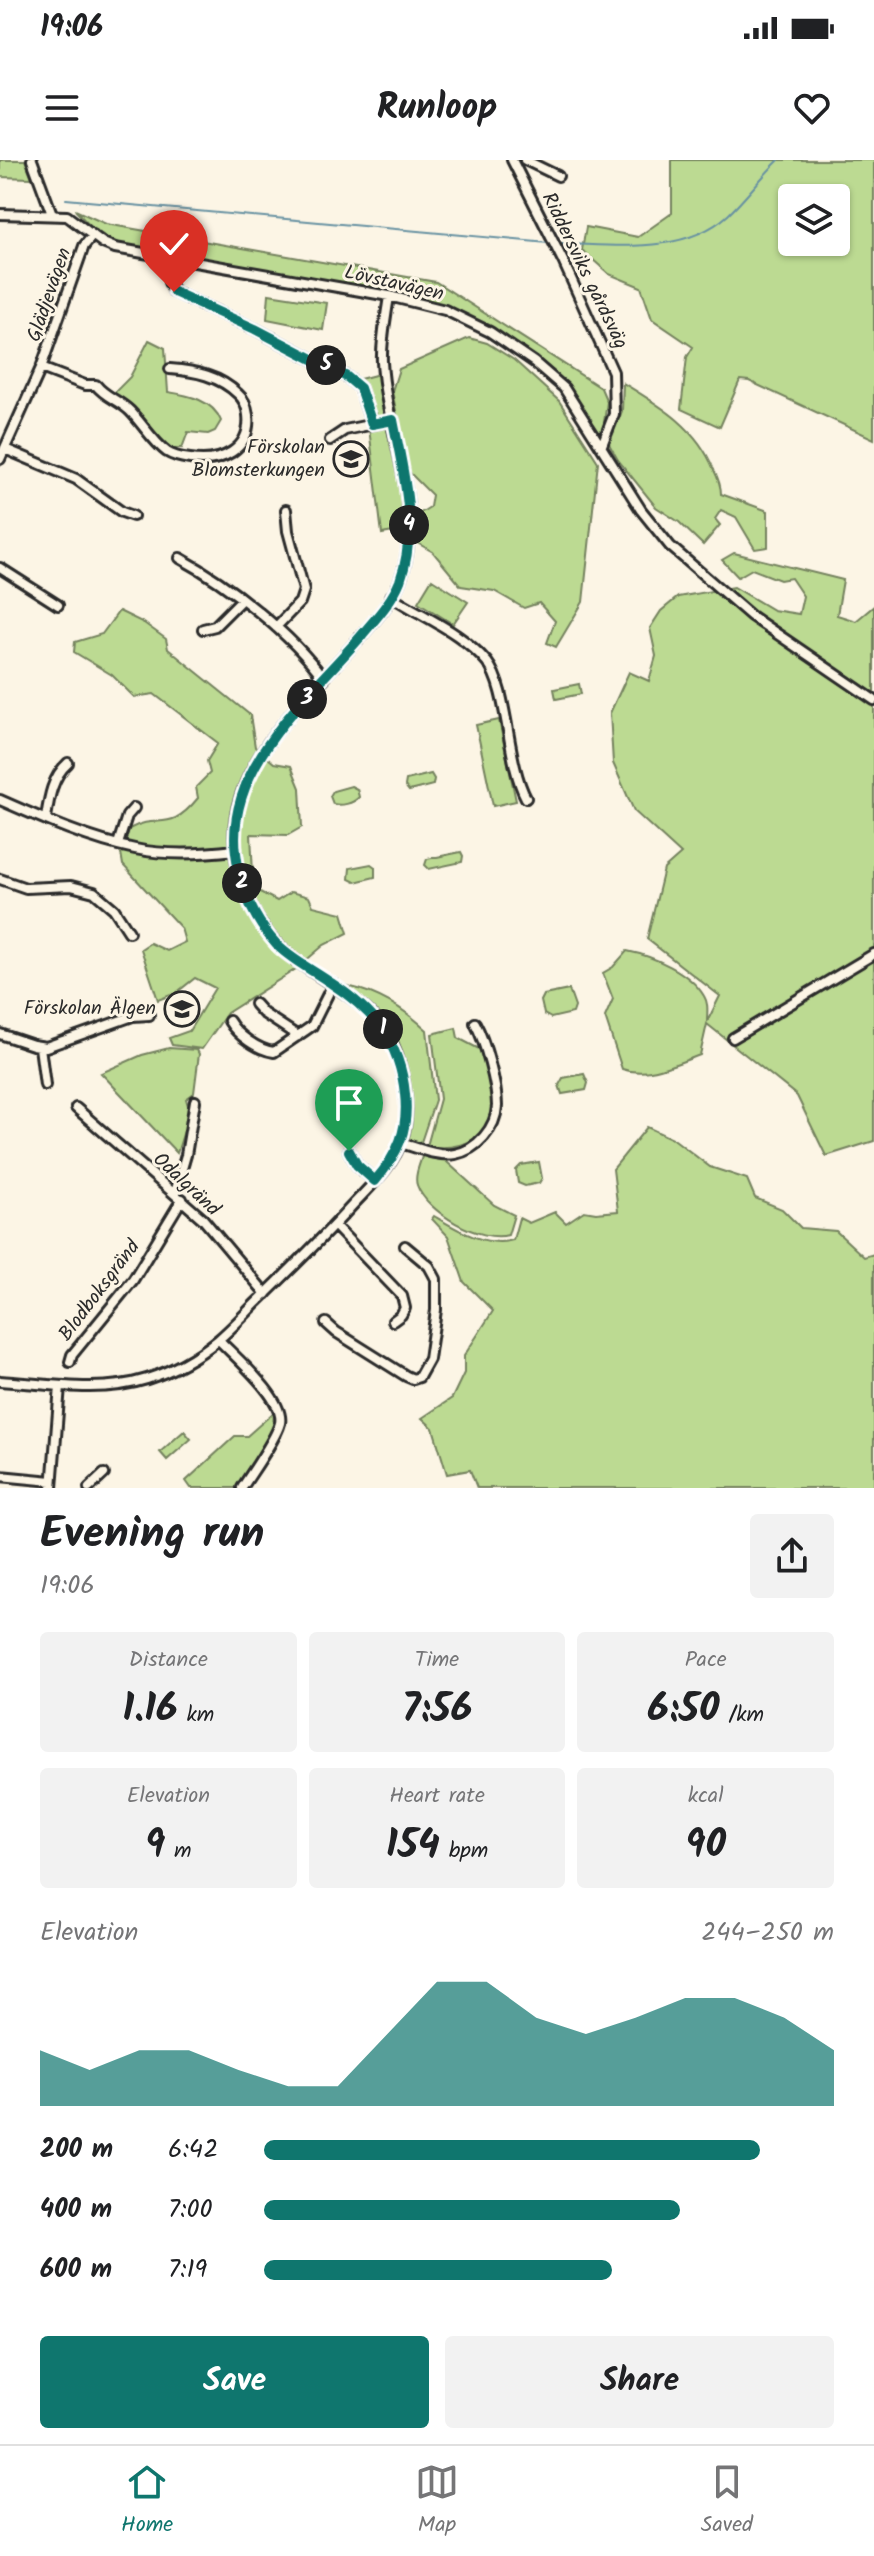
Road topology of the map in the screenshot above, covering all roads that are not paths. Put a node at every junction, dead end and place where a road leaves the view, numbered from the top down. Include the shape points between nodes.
1 (32, 160) edge
2 (512, 160) edge
3 (525, 160) edge
4 (558, 176) dead end
5 (0, 214) edge
6 (52, 214) junction
7 (93, 235) junction
8 (177, 259) junction
9 (389, 296) junction
10 (41, 368) junction
11 (170, 369) dead end
12 (393, 420) junction
13 (372, 424) junction
14 (330, 440) dead end
15 (602, 445) junction
16 (5, 449) junction
17 (0, 459) edge
18 (286, 510) dead end
19 (133, 516) dead end
20 (180, 558) dead end
21 (0, 568) edge
22 (391, 596) junction
23 (241, 600) junction
24 (58, 605) dead end
25 (276, 627) junction
26 (203, 629) dead end
27 (324, 679) junction
28 (874, 700) edge
29 (68, 763) dead end
30 (526, 798) dead end
31 (0, 800) edge
32 (134, 808) dead end
33 (46, 818) junction
34 (118, 844) junction
35 (235, 850) junction
36 (0, 879) edge
37 (129, 932) dead end
38 (874, 954) edge
39 (333, 984) junction
40 (255, 1004) dead end
41 (149, 1015) dead end
42 (229, 1021) dead end
43 (475, 1023) dead end
44 (0, 1034) edge
45 (298, 1036) junction
46 (733, 1038) dead end
47 (40, 1047) junction
48 (45, 1085) dead end
49 (195, 1101) dead end
50 (76, 1108) dead end
51 (401, 1143) junction
52 (349, 1151) dead end
53 (375, 1181) junction
54 (178, 1196) junction
55 (334, 1225) junction
56 (405, 1246) dead end
57 (266, 1294) junction
58 (393, 1321) dead end
59 (326, 1323) dead end
60 (219, 1340) junction
61 (70, 1362) dead end
62 (0, 1381) edge
63 (60, 1386) junction
64 (104, 1474) dead end
65 (0, 1476) edge
66 (52, 1484) edge
67 (89, 1488) edge
68 (242, 1488) edge

1 - 6 street
2 - 15 street, Riddersviks gårdsväg via 613,372 614,414
3 - 4 street, Riddersviks gårdsväg
5 - 6 street, Lövstavägen
6 - 7 street, Lövstavägen via 67,216
7 - 8 street, Lövstavägen via 115,248
7 - 10 street, Glädjevägen via 84,246
8 - 9 street, Lövstavägen
8 - 13 street via 169,282 174,292 354,381
9 - 12 street via 382,358
9 - 15 street, Lövstavägen via 445,310 534,362 564,388
10 - 11 street, Glädjevägen via 96,385 127,407 167,452 180,457 216,460 242,445 249,421 244,400 207,375
10 - 16 street, Glädjevägen
12 - 13 street
12 - 22 street via 409,520 400,581
13 - 14 street via 345,430
15 - 28 street, Lövstavägen via 641,510 703,578
16 - 17 street, Glädjevägen
16 - 19 street via 76,479
18 - 25 street via 304,590 300,602
20 - 23 street
21 - 24 street
22 - 27 street
22 - 30 street via 456,635 488,663 497,683 517,782
23 - 25 street
23 - 26 street via 215,626
25 - 27 street
27 - 35 street via 263,750 239,805
29 - 33 street via 55,780
31 - 33 street
32 - 34 street
33 - 34 street
34 - 35 street via 164,853
35 - 39 street via 249,903 268,934 295,960
36 - 37 street via 26,888 71,886 94,892
38 - 46 street
39 - 45 street via 312,1026
39 - 51 street via 367,1011 394,1046 404,1075 406,1127
40 - 45 street
41 - 47 street
42 - 45 street via 236,1032 271,1053
43 - 51 street via 484,1038 497,1107 487,1133 453,1155
44 - 47 street
47 - 48 street
49 - 54 street, Blodboksgränd
50 - 54 street, Odalgränd
51 - 53 street
52 - 53 street
53 - 55 street
54 - 57 street, Odalgränd
54 - 61 street, Blodboksgränd via 133,1280
55 - 57 street
55 - 58 street via 402,1296 405,1308
56 - 59 street via 436,1279 429,1359 419,1377 406,1376
57 - 60 street
60 - 63 street via 148,1379 108,1387
60 - 68 street via 272,1396 280,1413 279,1427
62 - 63 street
63 - 66 street
64 - 67 street
65 - 66 street

